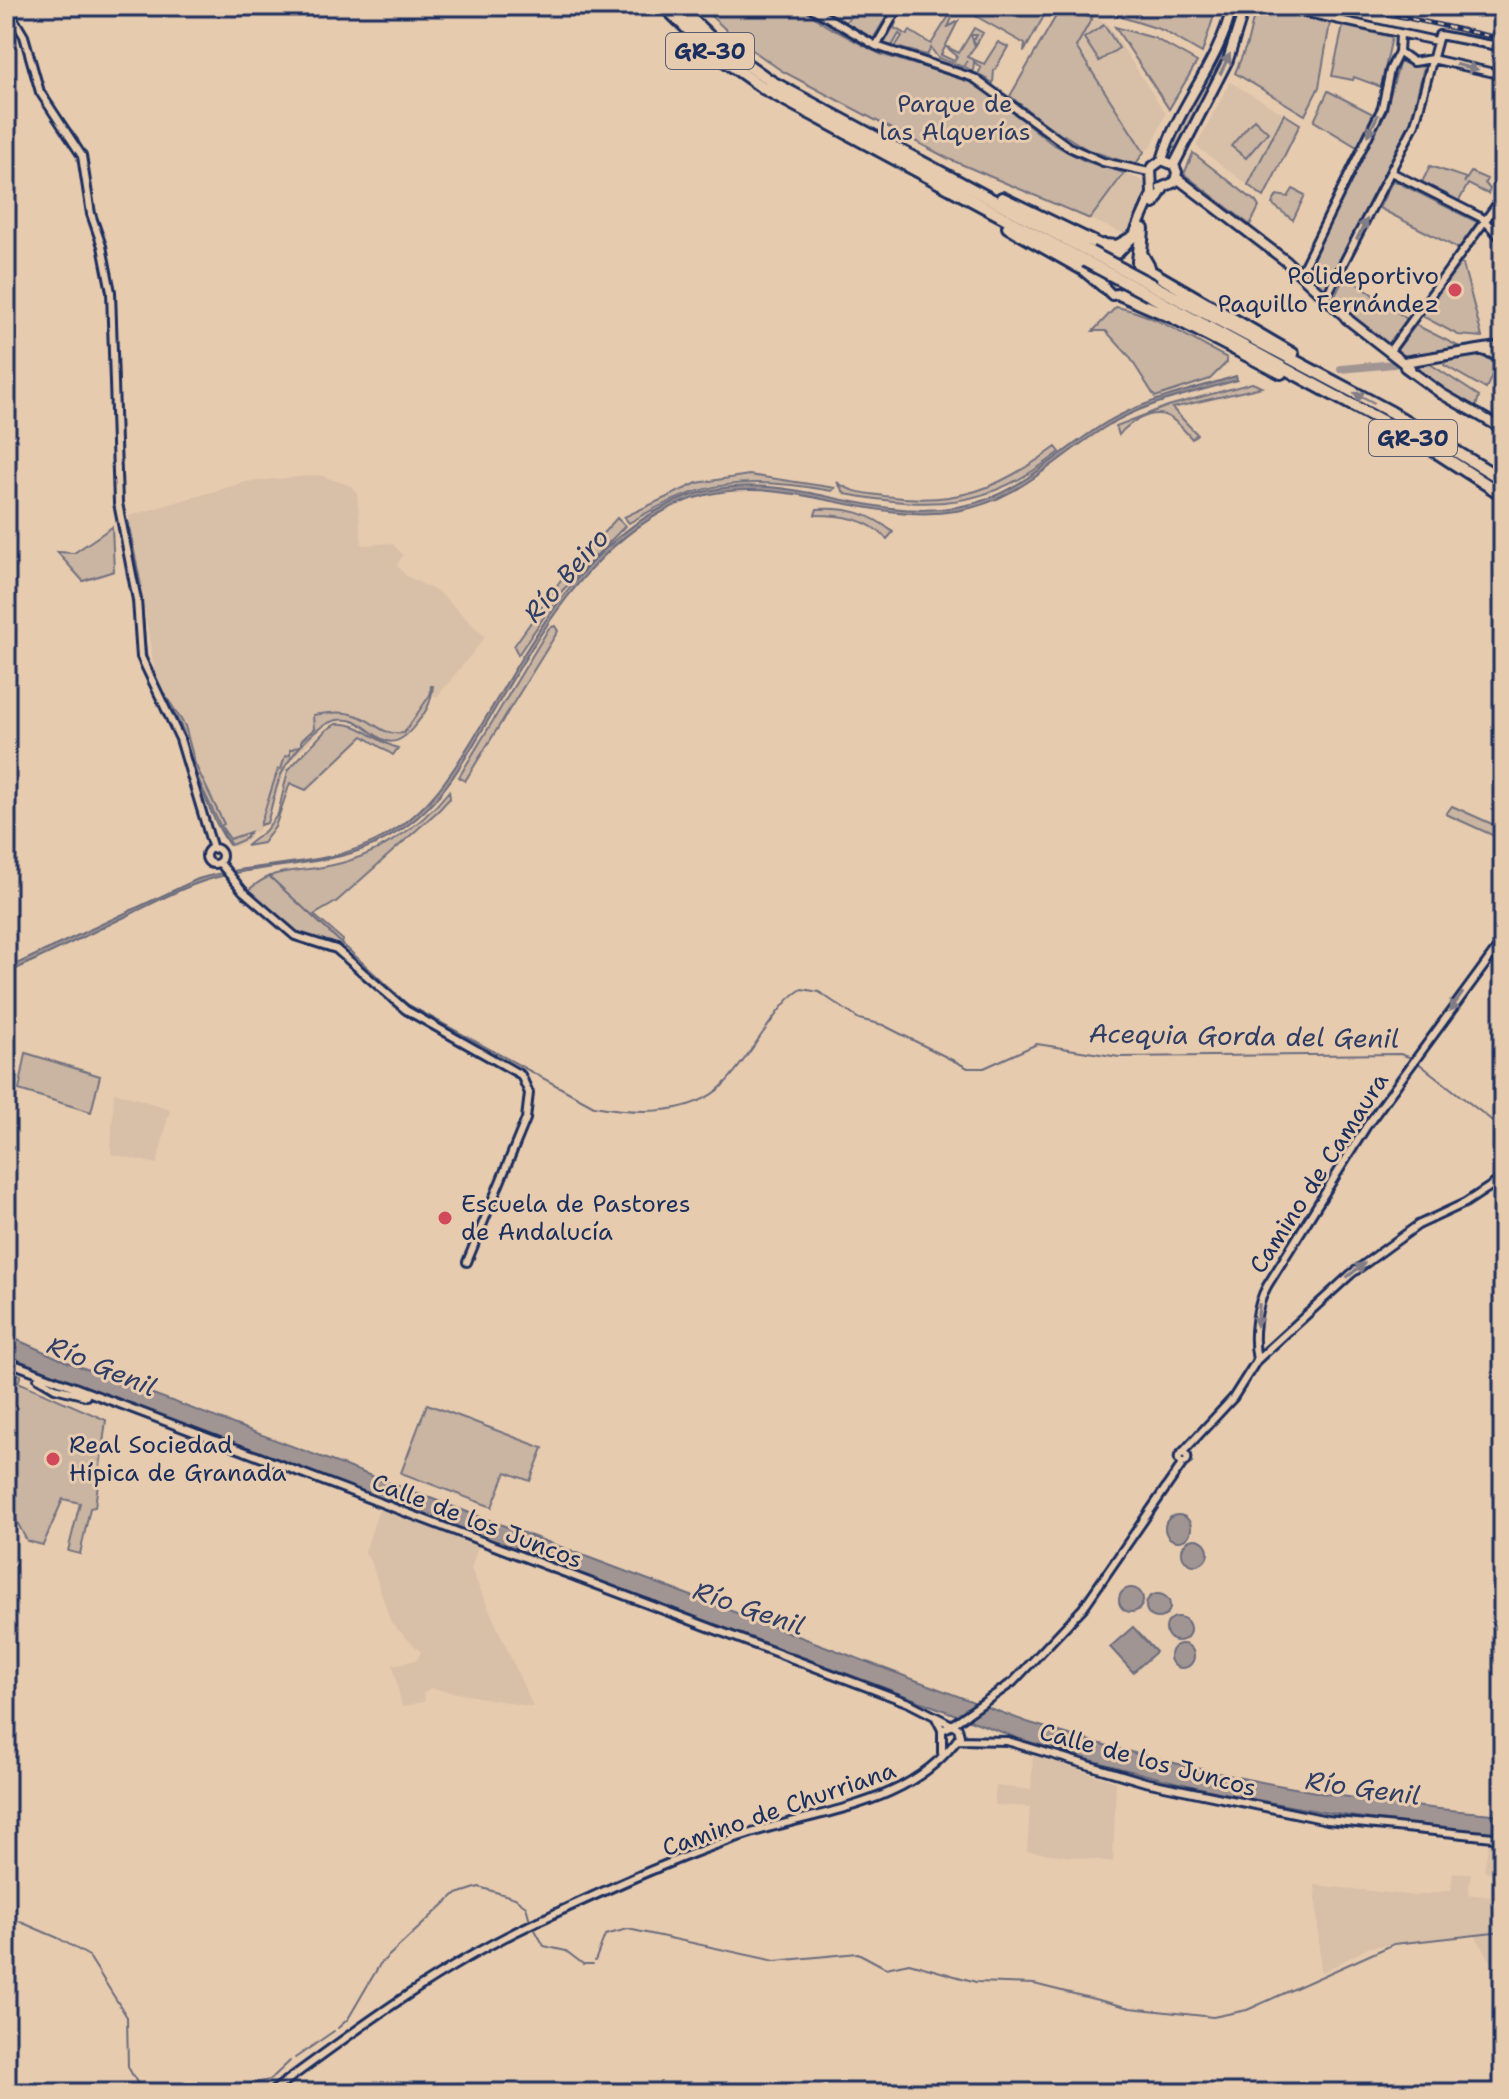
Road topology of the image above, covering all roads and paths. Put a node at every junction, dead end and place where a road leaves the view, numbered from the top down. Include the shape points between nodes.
1 (6, 6) edge
2 (664, 6) edge
3 (678, 6) edge
4 (808, 6) edge
5 (899, 6) edge
6 (1275, 6) edge
7 (1232, 7) edge
8 (1245, 8) edge
9 (1400, 35) junction
10 (1436, 41) junction
11 (876, 46) junction
12 (1503, 47) edge
13 (1399, 52) junction
14 (1432, 59) junction
15 (1503, 75) edge
16 (1162, 160) junction
17 (1174, 165) junction
18 (1149, 172) junction
19 (1391, 172) junction
20 (1177, 178) junction
21 (1152, 183) junction
22 (967, 186) junction
23 (1163, 189) junction
24 (1503, 196) edge
25 (981, 206) junction
26 (1485, 221) junction
27 (1143, 229) junction
28 (1133, 237) junction
29 (1083, 239) junction
30 (1503, 240) edge
31 (1115, 254) junction
32 (1087, 256) junction
33 (1278, 256) junction
34 (1137, 266) junction
35 (1299, 270) junction
36 (1102, 282) joint
37 (1168, 285) junction
38 (1310, 290) junction
39 (1152, 291) junction
40 (1125, 294) joint
41 (1326, 297) junction
42 (1349, 320) junction
43 (1495, 348) edge
44 (1389, 352) junction
45 (1503, 358) edge
46 (1410, 366) junction
47 (1320, 374) junction
48 (1321, 387) junction
49 (1503, 429) edge
50 (1503, 480) edge
51 (1503, 495) edge
52 (213, 849) junction
53 (219, 862) junction
54 (1503, 940) edge
55 (1503, 1178) edge
56 (467, 1262) dead end
57 (1257, 1360) junction
58 (6, 1361) edge
59 (935, 1716) junction
60 (964, 1719) junction
61 (952, 1724) junction
62 (942, 1730) junction
63 (958, 1737) junction
64 (944, 1740) junction
65 (941, 1757) junction
66 (1503, 1838) edge
67 (270, 2093) edge

1 - 52 street via 24,36 40,92 82,156 111,292 118,503 137,600 141,657 180,739
2 - 25 highway, GR-30 via 708,49 763,88
3 - 22 highway, GR-30 via 715,42 772,82
4 - 11 street
5 - 11 street
6 - 9 street
7 - 8 main road
7 - 16 main road via 1217,55
17 -> 8 main road via 1228,60
9 - 10 street
9 - 13 street
10 - 12 street via 1440,34
10 - 14 street
11 - 18 street via 956,70 991,89 1069,147 1103,162
13 - 14 street via 1413,62
13 -> 35 street via 1382,108
14 -> 15 street
14 - 19 street via 1415,124
16 - 17 main road
16 - 18 main road
17 - 20 main road
18 - 21 main road
19 - 26 street
41 -> 19 street
20 - 23 main road
20 - 33 main road
21 - 23 main road
21 - 28 main road
22 - 29 highway
22 - 32 highway, GR-30
23 - 27 main road
24 - 26 street
25 - 32 highway, GR-30
25 - 36 highway via 990,217
26 - 30 street
26 - 44 street
27 - 34 main road via 1137,240
27 - 37 highway via 1143,259
28 - 29 highway via 1117,246
28 - 31 main road
29 - 31 highway
31 - 34 main road
32 - 39 highway, GR-30, bridge
33 - 35 main road
33 - 38 main road
34 - 37 highway
35 - 38 main road
35 - 41 main road
36 - 40 main road via 1112,295
37 - 47 highway
38 - 41 main road
38 - 42 main road
39 - 47 highway, GR-30
39 - 48 highway, GR-30
40 - 48 highway via 1294,379
41 - 42 main road
42 - 44 main road
43 - 45 street
43 - 46 main road
44 - 46 main road
46 - 49 main road via 1442,394
50 -> 47 highway, GR-30
48 - 51 highway, GR-30
52 - 53 street via 221,853
52 - 53 street via 207,860
53 - 56 street via 295,936 336,949 406,1010 511,1068 527,1084 526,1119
54 -> 57 street, Camino de Camaura via 1366,1127 1267,1286 1257,1321
57 -> 55 street via 1351,1274 1418,1225
57 - 60 street, Camino de Churriana via 1233,1398 1193,1441 1083,1608 1013,1682
58 - 59 street, Calle de los Juncos via 55,1388 93,1396
59 - 61 street, Calle de los Juncos
59 - 62 street
60 - 61 street, Camino de Churriana
60 - 63 street, Camino de Churriana
61 - 62 street, Camino de Churriana
61 - 63 street, Calle de los Juncos
62 - 64 street
63 - 64 street
63 - 65 street, Camino de Churriana
63 - 66 street, Calle de los Juncos via 1007,1741 1159,1785 1313,1818
64 - 65 street
65 - 67 street, Camino de Churriana via 915,1780 885,1796 752,1832 534,1923 384,2012

